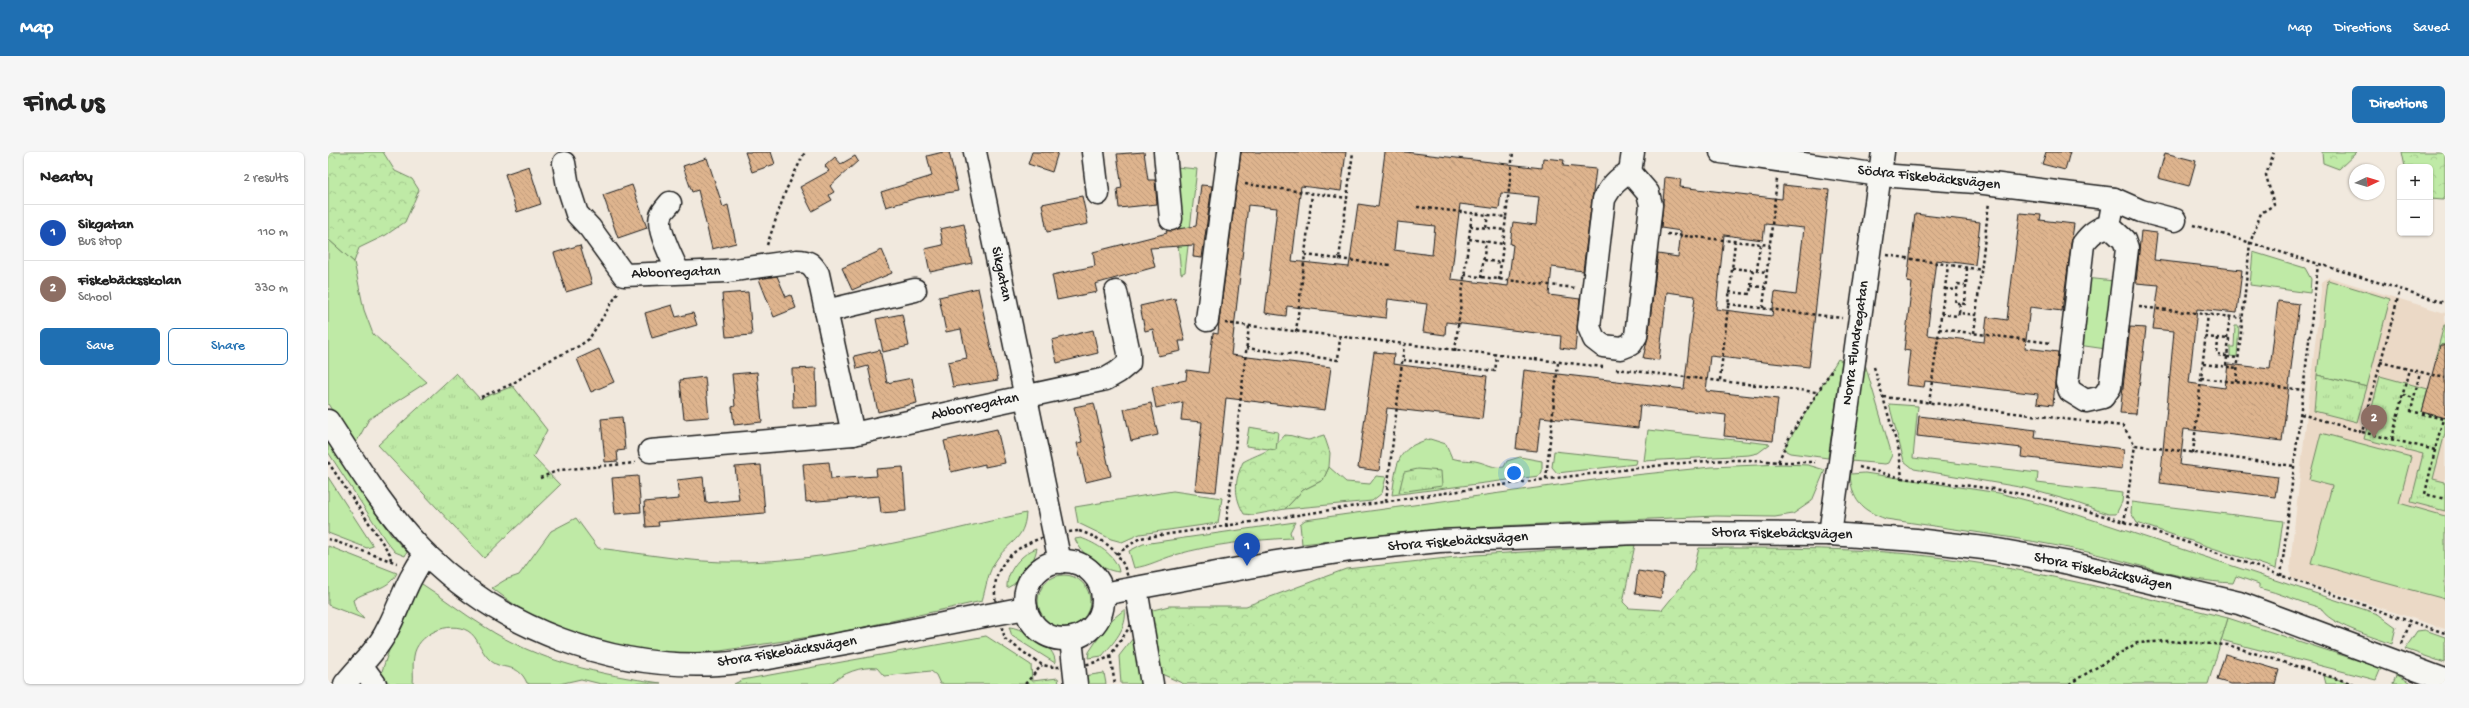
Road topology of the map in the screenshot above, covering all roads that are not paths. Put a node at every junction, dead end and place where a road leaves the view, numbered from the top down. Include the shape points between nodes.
1 (975, 152) edge
2 (1093, 152) edge
3 (1165, 152) edge
4 (1229, 152) edge
5 (1721, 152) edge
6 (1883, 152) edge
7 (1631, 162) edge
8 (564, 163) dead end
9 (1880, 175) junction
10 (1098, 194) dead end
11 (2114, 199) junction
12 (670, 203) dead end
13 (1171, 219) dead end
14 (2175, 220) road end
15 (2109, 226) junction
16 (678, 272) junction
17 (915, 290) dead end
18 (1116, 292) dead end
19 (826, 311) junction
20 (1207, 320) road end
21 (1026, 396) junction
22 (328, 421) edge
23 (853, 434) junction
24 (650, 451) road end
25 (1830, 534) junction
26 (426, 554) junction
27 (1060, 562) junction
28 (1136, 588) junction
29 (1103, 594) junction
30 (1026, 608) junction
31 (1071, 639) junction
32 (361, 665) junction
33 (2445, 680) edge
34 (345, 684) edge
35 (375, 684) edge
36 (1076, 684) edge
37 (1152, 684) edge

1 - 21 street, Sikgatan
2 - 10 street
3 - 13 street
4 - 20 street
5 - 9 street, Södra Fiskebäcksvägen via 1779,158
6 - 9 street, Norra Flundregatan
7 - 7 street via 1611,186 1604,199 1589,327 1594,339 1603,346 1621,348 1631,344 1636,336 1651,205 1648,193
8 - 16 street, Abborregatan via 577,214 624,275
9 - 11 street, Södra Fiskebäcksvägen via 1991,184
9 - 25 street, Norra Flundregatan
11 - 14 street, Södra Fiskebäcksvägen via 2141,211
11 - 15 street
12 - 16 street via 663,211 660,221
15 - 15 street via 2089,235 2084,244 2067,383 2070,391 2086,401 2103,397 2110,387 2127,249 2124,240
16 - 19 street, Abborregatan via 727,271 806,261 818,274
17 - 19 street
18 - 21 street via 1129,352 1128,363 1106,379
19 - 23 street, Abborregatan
21 - 23 street, Abborregatan
21 - 27 street, Sikgatan
22 - 26 street, Stora Fiskebäcksvägen via 382,501
23 - 24 street, Abborregatan
25 - 28 street, Stora Fiskebäcksvägen via 1637,533 1439,541 1351,550
25 - 33 street, Stora Fiskebäcksvägen via 1992,549 2068,563 2240,603
26 - 30 street, Stora Fiskebäcksvägen via 468,590 533,628 585,648 653,662 739,662 1001,621
26 - 32 street via 409,578 385,633 372,654
27 - 29 street via 1075,563 1088,569 1098,580
27 - 30 street via 1043,568 1033,578 1027,590
28 - 29 street, Stora Fiskebäcksvägen
28 - 37 street
29 - 31 street via 1102,608 1094,626 1084,634
30 - 31 street via 1031,620 1040,630 1058,639
31 - 36 street
32 - 34 street
32 - 35 street

